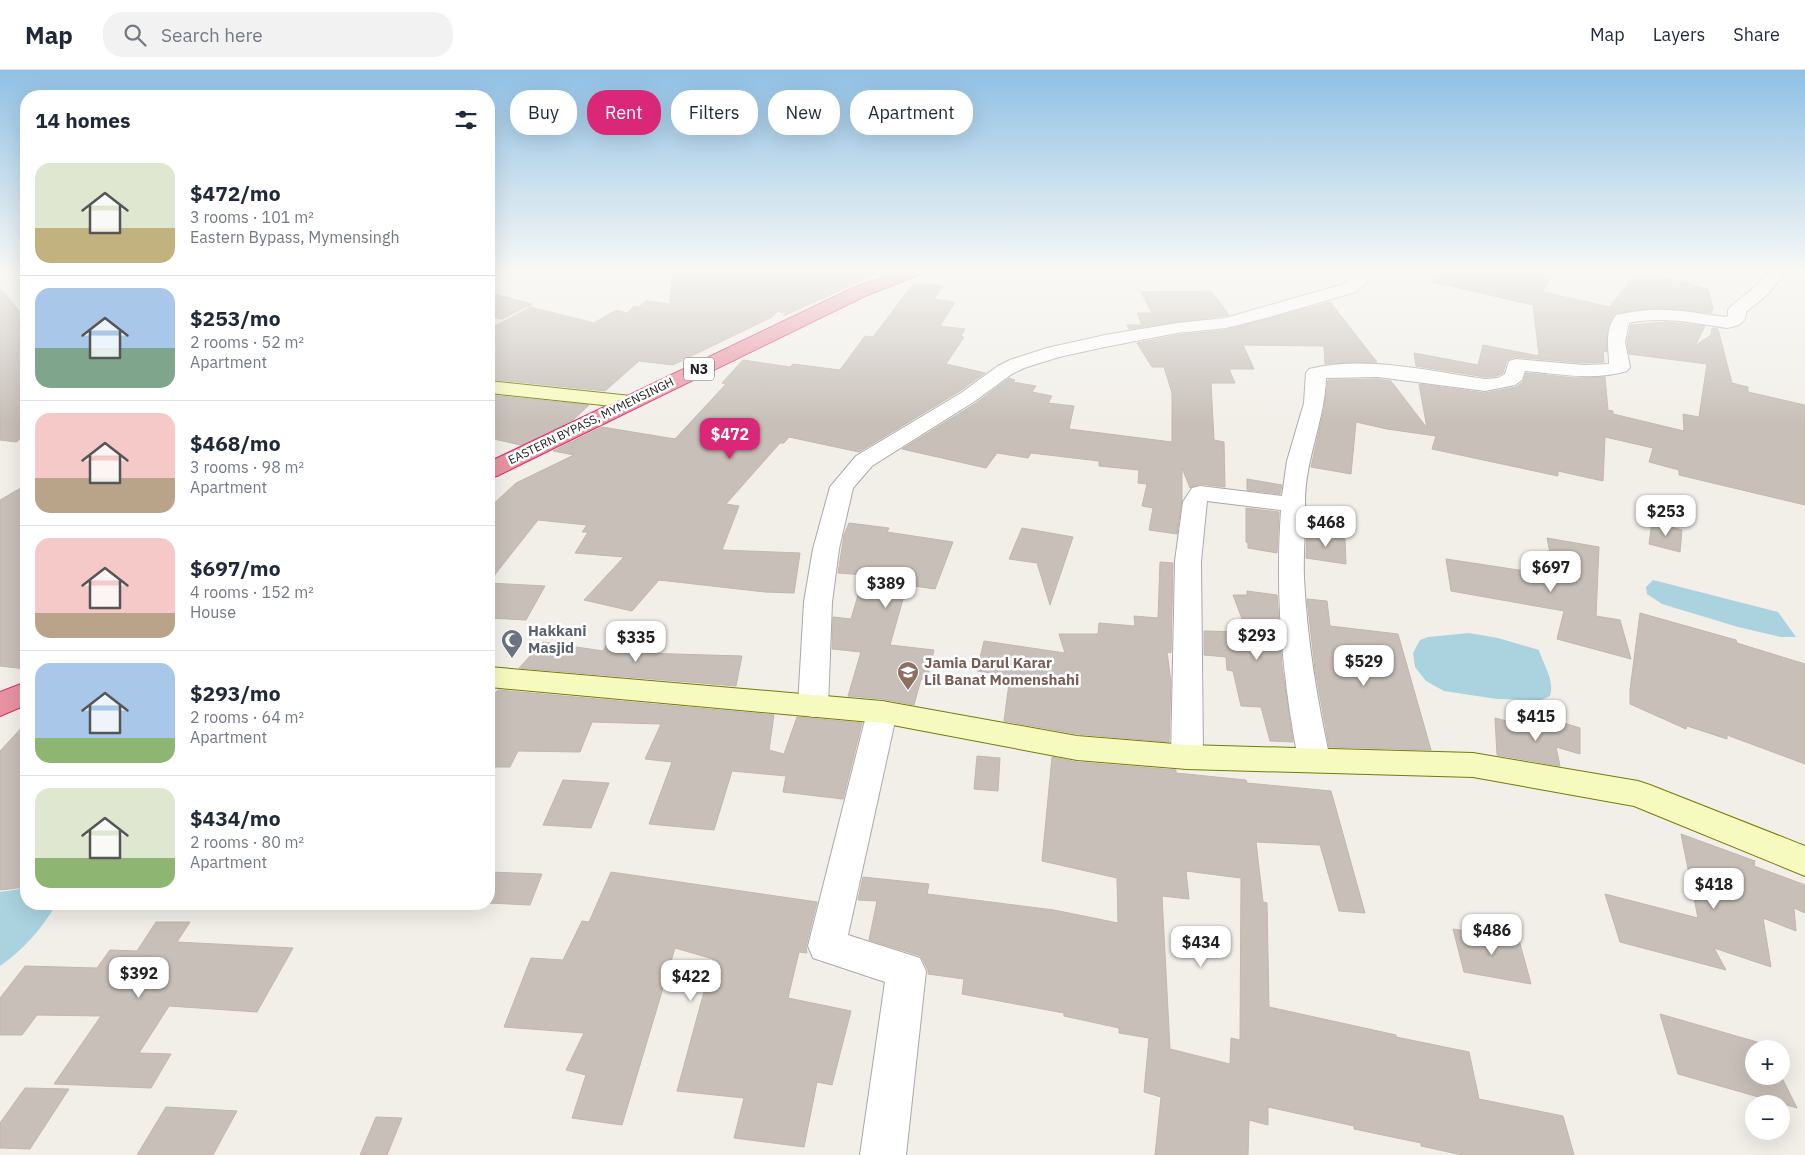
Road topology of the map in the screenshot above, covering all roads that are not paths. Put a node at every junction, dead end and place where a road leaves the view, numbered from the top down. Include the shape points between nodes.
1 (796, 323) edge
2 (1227, 323) edge
3 (1619, 323) edge
4 (495, 388) edge
5 (631, 402) junction
6 (495, 468) edge
7 (1294, 505) junction
8 (495, 678) edge
9 (0, 692) edge
10 (20, 692) edge
11 (20, 695) edge
12 (0, 705) edge
13 (813, 706) junction
14 (882, 712) junction
15 (1187, 757) junction
16 (1314, 760) junction
17 (1805, 861) edge
18 (883, 1155) edge

1 - 5 highway, EASTERN BYPASS, MYMENSINGH / N3
2 - 13 street via 1105,341 1017,364 864,461 842,486 826,549 818,602
3 - 7 street via 1617,358 1620,367 1613,370 1516,365 1515,376 1510,381 1485,385 1373,372 1330,370 1316,373 1314,401 1297,468
4 - 5 street
5 - 6 highway, EASTERN BYPASS, MYMENSINGH / N3
7 - 15 street via 1200,493 1195,502 1188,561
7 - 16 street via 1292,611
8 - 13 street
9 - 10 street
11 - 12 highway
13 - 14 street
14 - 15 street via 1077,748
14 - 18 street via 827,946 906,971
15 - 16 street
16 - 17 street via 1473,765 1638,794

